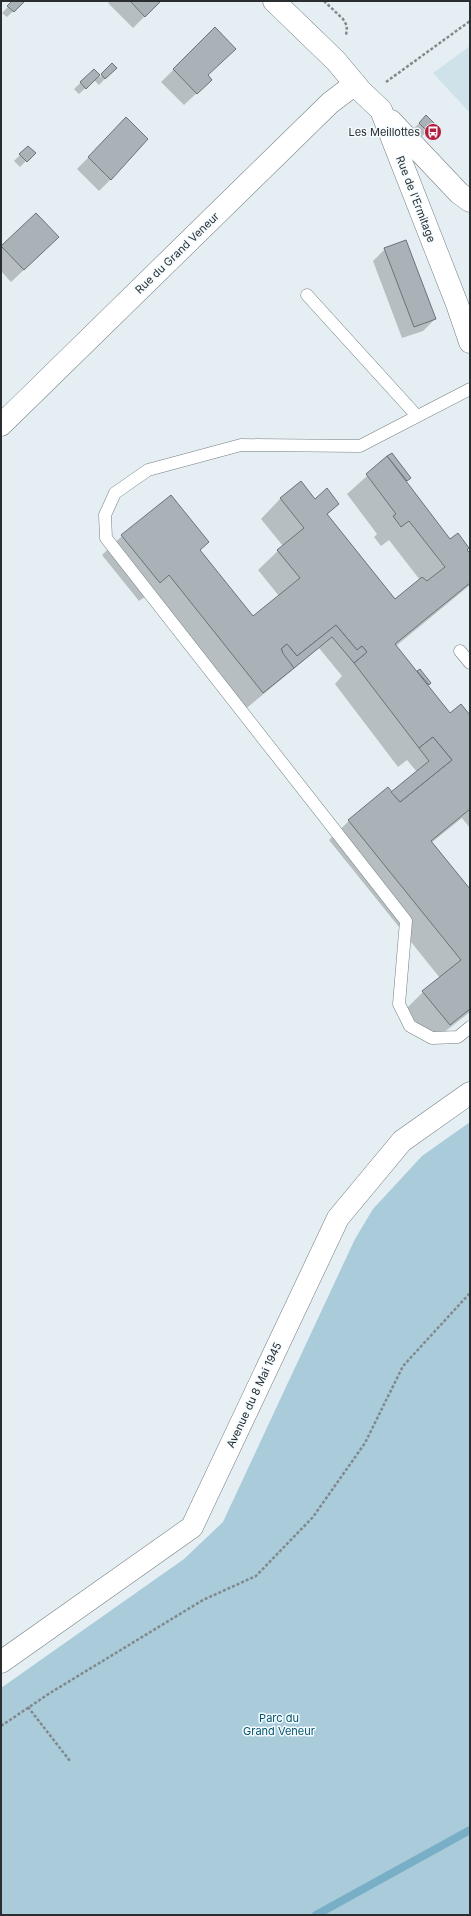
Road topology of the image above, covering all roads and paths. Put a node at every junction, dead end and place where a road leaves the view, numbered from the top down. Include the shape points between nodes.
1 (274, 1) edge
2 (324, 1) edge
3 (470, 21) edge
4 (344, 43) dead end
5 (355, 84) junction
6 (381, 86) dead end
7 (381, 110) junction
8 (470, 201) edge
9 (307, 295) dead end
10 (464, 299) edge
11 (470, 342) edge
12 (470, 390) edge
13 (417, 416) junction
14 (1, 425) edge
15 (460, 651) dead end
16 (470, 663) edge
17 (470, 1027) edge
18 (470, 1093) edge
19 (470, 1294) edge
20 (1, 1662) edge
21 (28, 1707) junction
22 (1, 1726) edge
23 (70, 1761) dead end

1 - 5 street, Rue de l'Ermitage via 336,61
2 - 4 path via 348,26
3 - 6 path
5 - 7 street, Rue de l'Ermitage
5 - 14 street, Rue du Grand Veneur via 330,103
7 - 8 street via 438,172
7 - 10 street, Rue de l'Ermitage
9 - 13 lane
10 - 11 street, Rue de l'Ermitage
12 - 13 lane
13 - 17 lane via 360,446 241,445 148,470 115,493 105,515 106,538 406,922 399,1004 410,1026 432,1038 458,1037
15 - 16 lane
18 - 20 street, Avenue du 8 Mai 1945 via 402,1141 338,1218 192,1527
19 - 21 path via 403,1366 365,1443 313,1517 256,1576 203,1600
21 - 22 path
21 - 23 path

